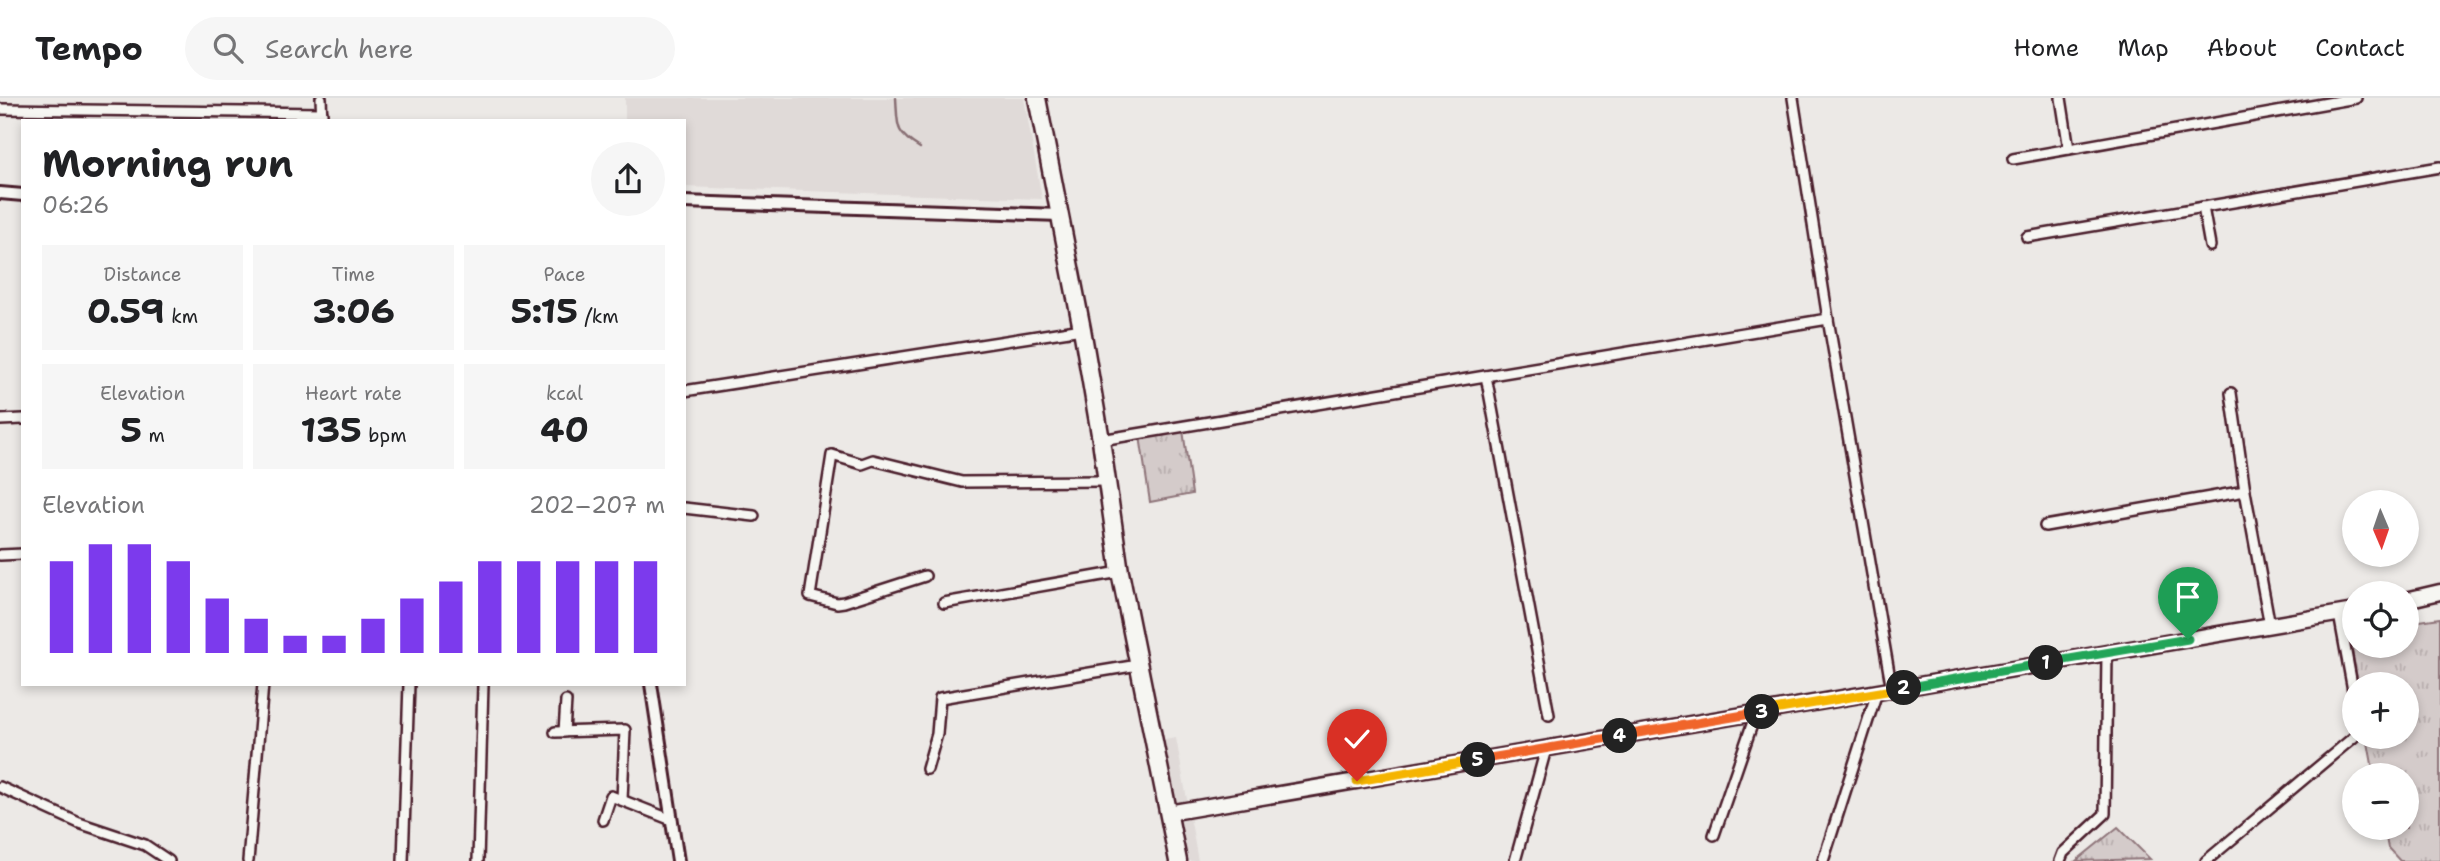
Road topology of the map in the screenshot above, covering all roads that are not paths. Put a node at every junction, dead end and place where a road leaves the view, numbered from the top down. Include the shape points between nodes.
1 (321, 98) edge
2 (1037, 98) edge
3 (1793, 98) edge
4 (2061, 98) edge
5 (2356, 98) edge
6 (0, 109) edge
7 (322, 117) edge
8 (2070, 149) junction
9 (2013, 159) dead end
10 (2440, 167) edge
11 (0, 193) edge
12 (21, 195) edge
13 (686, 202) edge
14 (2203, 207) junction
15 (1060, 215) junction
16 (2027, 237) dead end
17 (2210, 246) dead end
18 (1828, 319) junction
19 (1082, 329) junction
20 (1486, 376) junction
21 (686, 391) edge
22 (2231, 393) dead end
23 (21, 419) edge
24 (0, 420) edge
25 (1101, 440) junction
26 (1106, 481) junction
27 (2245, 491) junction
28 (686, 508) edge
29 (754, 516) dead end
30 (2045, 526) dead end
31 (21, 554) edge
32 (0, 555) edge
33 (1120, 572) junction
34 (925, 576) dead end
35 (2440, 592) edge
36 (2419, 597) edge
37 (944, 603) dead end
38 (2342, 613) edge
39 (2270, 626) junction
40 (2107, 653) junction
41 (1138, 665) junction
42 (263, 686) edge
43 (409, 686) edge
44 (483, 686) edge
45 (651, 686) edge
46 (1892, 690) junction
47 (1877, 692) junction
48 (566, 701) dead end
49 (1756, 713) junction
50 (1549, 715) dead end
51 (2342, 747) edge
52 (1546, 749) junction
53 (927, 769) dead end
54 (0, 787) edge
55 (622, 800) junction
56 (1168, 813) junction
57 (603, 820) dead end
58 (671, 820) junction
59 (1714, 835) dead end
60 (169, 861) edge
61 (248, 861) edge
62 (404, 861) edge
63 (478, 861) edge
64 (678, 861) edge
65 (1178, 861) edge
66 (1515, 861) edge
67 (1823, 861) edge
68 (2060, 861) edge
69 (2206, 861) edge

1 - 7 street
2 - 15 highway
3 - 18 street
4 - 8 street
5 - 8 street
6 - 7 street
8 - 9 street
10 - 14 street
11 - 12 street
13 - 15 street
14 - 16 street
14 - 17 street
15 - 19 highway
18 - 20 street
18 - 46 street
19 - 21 street
19 - 25 highway
20 - 25 street
20 - 50 street
22 - 27 street
23 - 24 street
25 - 26 highway
26 - 33 highway
26 - 34 street via 962,482 873,460 862,464 831,455 810,596 844,602
27 - 30 street
27 - 39 street
28 - 29 street
31 - 32 street
33 - 37 street
33 - 41 highway
35 - 36 main road
38 - 39 main road
39 - 40 main road
40 - 46 main road
40 - 68 street via 2105,814
41 - 53 street via 940,698 937,734
41 - 56 highway
42 - 61 street
43 - 62 street
44 - 63 street
45 - 58 street
46 - 47 main road
47 - 49 main road
47 - 67 street
48 - 55 street via 560,732 625,730
49 - 52 main road
49 - 59 street
51 - 69 street
52 - 56 main road
52 - 66 street
54 - 60 street via 79,823 145,845
55 - 57 street via 611,796
55 - 58 street
56 - 65 highway
58 - 64 street

